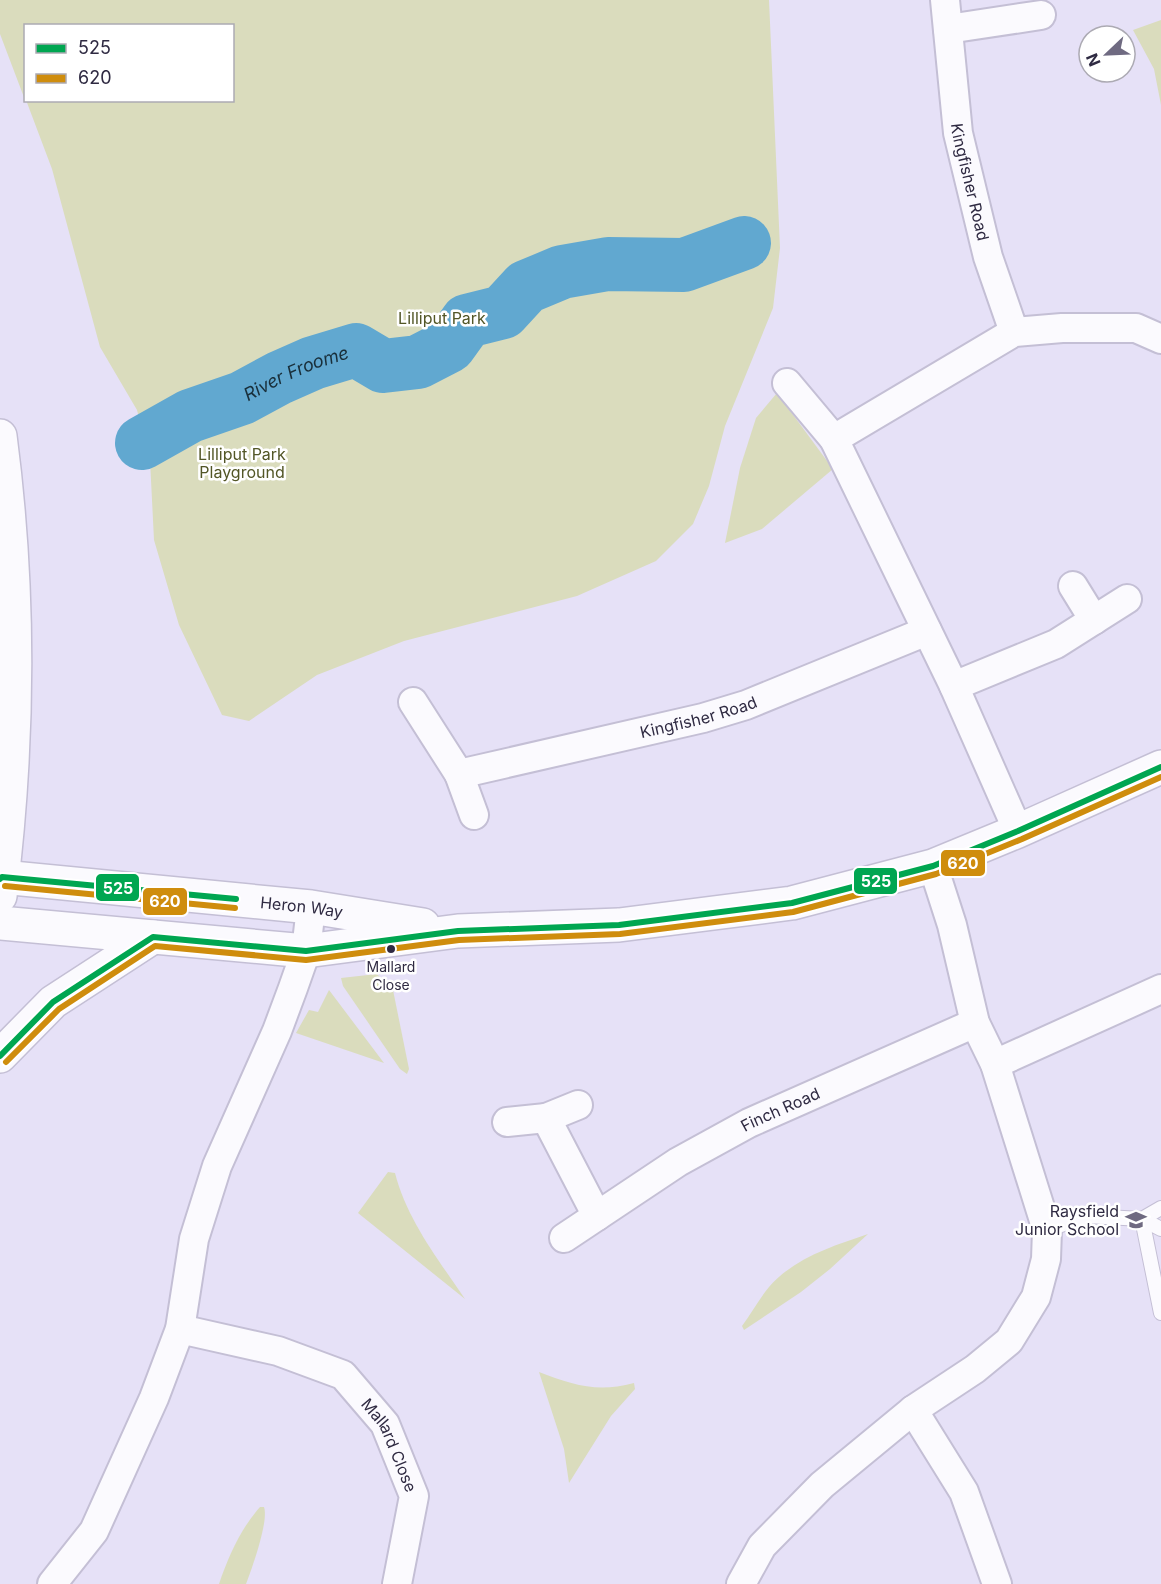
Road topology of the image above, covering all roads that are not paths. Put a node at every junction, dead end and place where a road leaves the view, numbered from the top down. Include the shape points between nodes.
1 (945, 0) edge
2 (1041, 15) dead end
3 (948, 29) junction
4 (1014, 332) junction
5 (1161, 339) edge
6 (787, 384) dead end
7 (0, 436) edge
8 (834, 439) junction
9 (1073, 586) dead end
10 (1127, 599) dead end
11 (1094, 620) junction
12 (927, 631) junction
13 (954, 686) junction
14 (413, 702) dead end
15 (1161, 767) edge
16 (459, 774) junction
17 (474, 815) dead end
18 (1018, 831) junction
19 (933, 866) junction
20 (1, 884) edge
21 (311, 906) junction
22 (0, 923) edge
23 (458, 931) junction
24 (153, 937) junction
25 (306, 951) junction
26 (1161, 989) edge
27 (975, 1023) junction
28 (0, 1056) edge
29 (995, 1064) junction
30 (578, 1105) dead end
31 (546, 1118) junction
32 (507, 1122) dead end
33 (1161, 1208) edge
34 (597, 1216) junction
35 (1142, 1219) junction
36 (1161, 1228) edge
37 (1047, 1230) junction
38 (564, 1238) dead end
39 (1161, 1313) edge
40 (180, 1329) junction
41 (913, 1410) junction
42 (52, 1584) edge
43 (397, 1584) edge
44 (741, 1584) edge
45 (998, 1584) edge

1 - 3 street, Kingfisher Road
2 - 3 street
3 - 4 street, Kingfisher Road via 958,133 988,257
4 - 5 street via 1136,328
4 - 8 street
6 - 8 street
7 - 20 street via 14,615 13,752
8 - 12 street
9 - 11 street
10 - 11 street
11 - 13 street via 1056,644
12 - 13 street
12 - 16 street, Kingfisher Road via 746,705
13 - 18 street
14 - 16 street
15 - 18 street, Heron Way
16 - 17 street
18 - 19 street, Heron Way
19 - 23 street, Heron Way via 792,903 620,925
19 - 27 street via 952,925
20 - 21 street, Heron Way
21 - 23 street, Heron Way
21 - 25 street
22 - 24 street, Heron Way
23 - 25 street, Heron Way
24 - 25 street, Heron Way
24 - 28 street via 53,1002
25 - 40 street via 277,1031 217,1166 194,1239
26 - 29 street
27 - 29 street
27 - 34 street, Finch Road via 749,1123 678,1162
29 - 37 street
30 - 31 street
31 - 32 street
31 - 34 street
33 - 35 lane
34 - 38 street, Finch Road
35 - 36 lane
35 - 37 lane via 1087,1215
35 - 39 lane
37 - 41 street via 1046,1259 1036,1297 1009,1341
40 - 42 street via 154,1398 94,1531
40 - 43 street, Mallard Close via 278,1351 343,1375 385,1424 414,1496
41 - 44 street via 822,1485 762,1546
41 - 45 street via 964,1492

